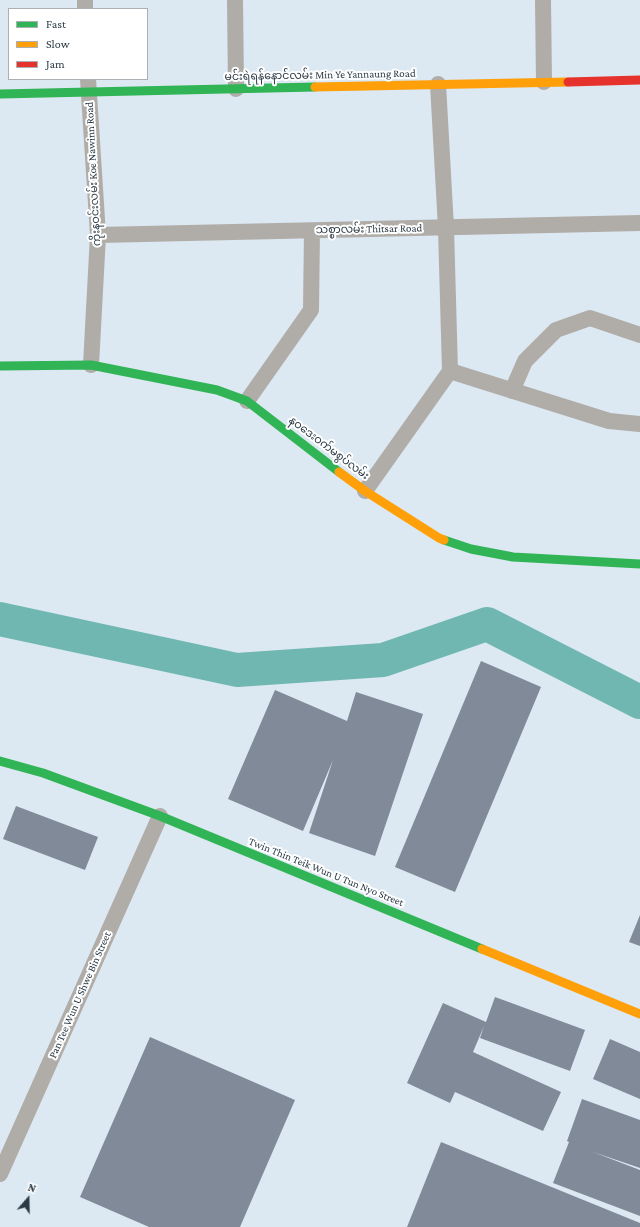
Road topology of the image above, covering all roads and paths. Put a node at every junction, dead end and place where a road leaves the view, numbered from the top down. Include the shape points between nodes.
1 (235, 0) edge
2 (543, 0) edge
3 (640, 80) edge
4 (544, 82) junction
5 (438, 84) junction
6 (88, 86) edge
7 (236, 89) junction
8 (0, 94) edge
9 (640, 223) edge
10 (446, 228) junction
11 (312, 231) junction
12 (98, 235) junction
13 (640, 335) edge
14 (91, 365) junction
15 (0, 366) edge
16 (450, 372) junction
17 (512, 391) junction
18 (247, 401) junction
19 (640, 424) edge
20 (365, 490) junction
21 (640, 564) edge
22 (0, 761) edge
23 (160, 816) junction
24 (640, 1014) edge
25 (0, 1174) edge

1 - 7 street
2 - 4 street
3 - 4 street, မင်းရဲရန်နောင်လမ်း Min Ye Yannaung Road
4 - 5 street, မင်းရဲရန်နောင်လမ်း Min Ye Yannaung Road
5 - 7 street, မင်းရဲရန်နောင်လမ်း Min Ye Yannaung Road
5 - 10 street
6 - 7 street, မင်းရဲရန်နောင်လမ်း Min Ye Yannaung Road
6 - 8 street, မင်းရဲရန်နောင်လမ်း Min Ye Yannaung Road
6 - 12 street, ကိုးနဝင်းလမ်း Koe Nawinn Road
9 - 10 street, သစ္စာလမ်း Thitsar Road
10 - 11 street, သစ္စာလမ်း Thitsar Road
10 - 16 street
11 - 12 street, သစ္စာလမ်း Thitsar Road
11 - 18 street via 311,310
12 - 14 street, ကိုးနဝင်းလမ်း Koe Nawinn Road
13 - 17 street via 590,318 556,330 525,361
14 - 15 street, နဝဒေးဝက်မစွပ်လမ်း
14 - 18 street, နဝဒေးဝက်မစွပ်လမ်း via 217,390
16 - 17 street
16 - 20 street
17 - 19 street via 610,421
18 - 20 street, နဝဒေးဝက်မစွပ်လမ်း
20 - 21 street, နဝဒေးဝက်မစွပ်လမ်း via 439,538 471,549 513,557
22 - 23 street, Twin Thin Teik Wun U Tun Nyo Street
23 - 24 street, Twin Thin Teik Wun U Tun Nyo Street
23 - 25 street, Pan Tee Wun U Shwe Bin Street

